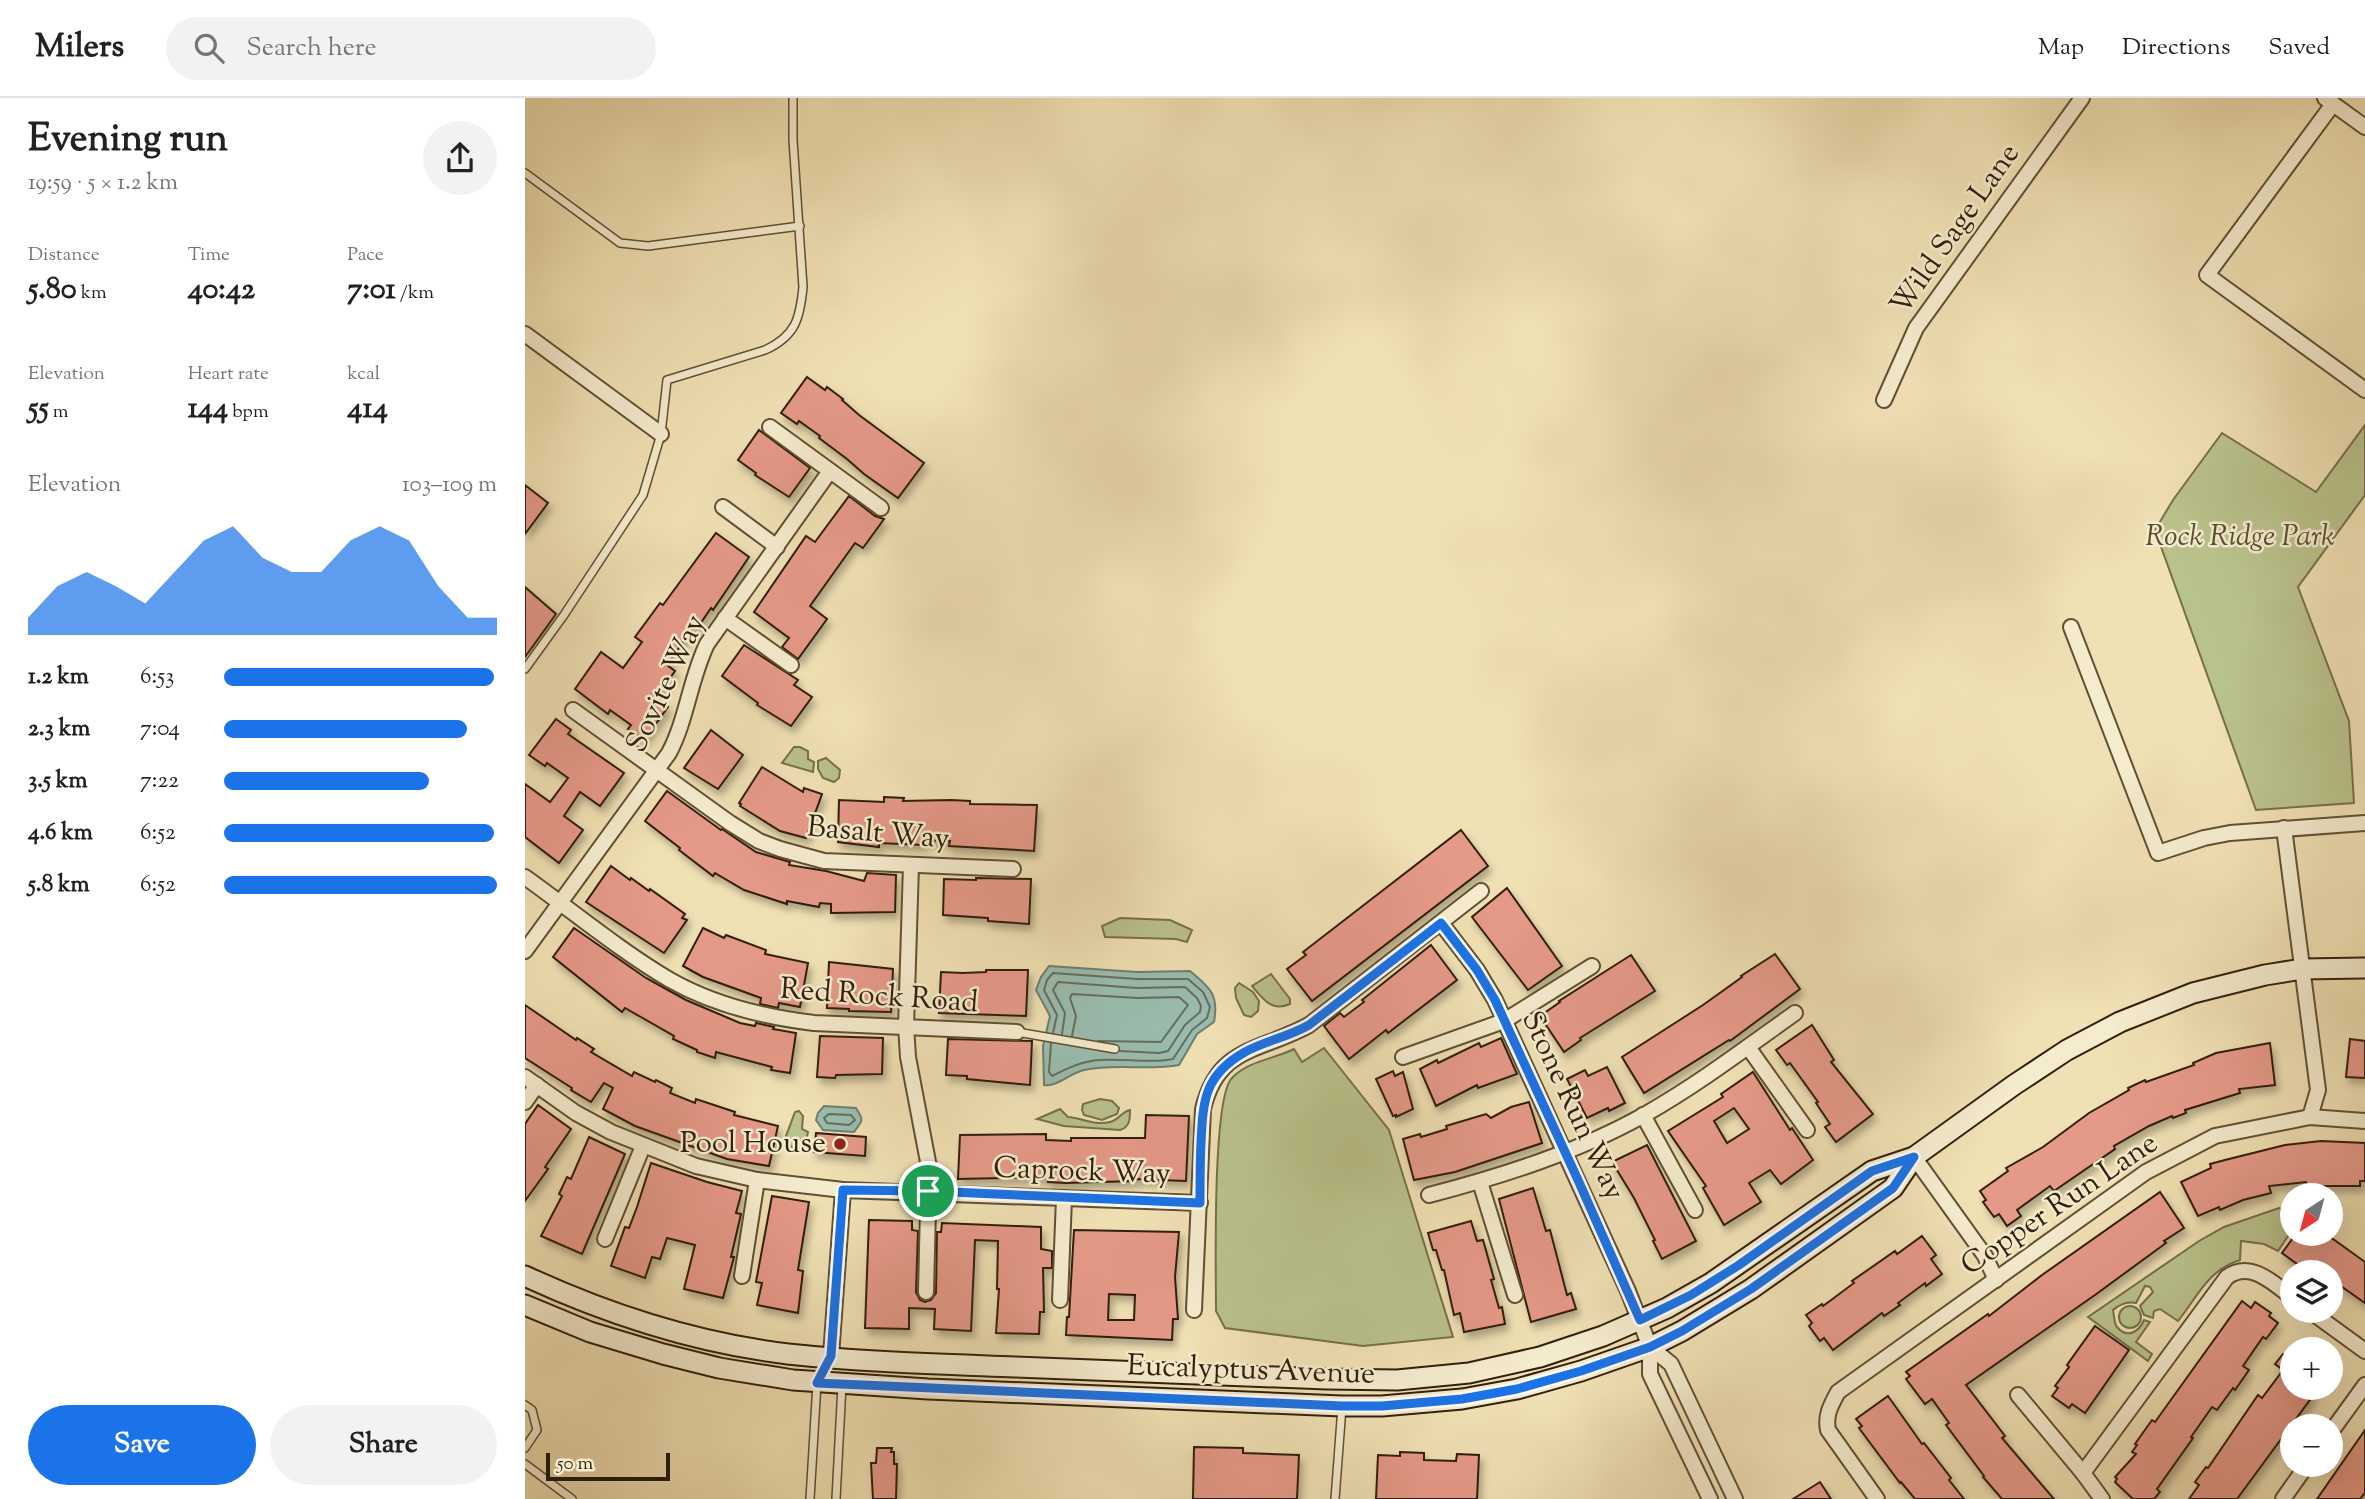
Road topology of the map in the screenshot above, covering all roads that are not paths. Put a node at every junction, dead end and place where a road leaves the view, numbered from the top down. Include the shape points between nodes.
1 (793, 98) edge
2 (2083, 98) edge
3 (2329, 101) edge
4 (2365, 127) edge
5 (525, 173) edge
6 (800, 226) junction
7 (525, 334) edge
8 (2365, 390) edge
9 (1884, 400) dead end
10 (770, 427) dead end
11 (661, 434) junction
12 (830, 471) junction
13 (723, 507) dead end
14 (881, 508) dead end
15 (777, 547) junction
16 (725, 618) junction
17 (2071, 627) dead end
18 (791, 665) dead end
19 (525, 669) edge
20 (573, 710) dead end
21 (656, 772) junction
22 (2365, 823) edge
23 (2284, 828) junction
24 (911, 866) junction
25 (1013, 869) dead end
26 (525, 877) edge
27 (1481, 891) dead end
28 (560, 903) junction
29 (1441, 923) junction
30 (525, 951) edge
31 (1592, 966) dead end
32 (2365, 968) edge
33 (2302, 969) junction
34 (1795, 1013) dead end
35 (1504, 1021) junction
36 (906, 1026) junction
37 (1017, 1032) joint
38 (1748, 1047) junction
39 (1115, 1049) dead end
40 (1403, 1057) dead end
41 (531, 1081) edge
42 (525, 1102) edge
43 (1643, 1115) junction
44 (2309, 1117) junction
45 (2365, 1121) edge
46 (1807, 1130) dead end
47 (643, 1146) junction
48 (1565, 1152) junction
49 (1914, 1157) junction
50 (757, 1180) junction
51 (1480, 1182) junction
52 (843, 1190) junction
53 (928, 1191) junction
54 (1429, 1195) dead end
55 (1064, 1198) junction
56 (1200, 1203) junction
57 (1695, 1210) dead end
58 (605, 1239) dead end
59 (525, 1276) edge
60 (742, 1276) dead end
61 (1996, 1280) junction
62 (2280, 1289) edge
63 (926, 1292) dead end
64 (1515, 1295) dead end
65 (1060, 1300) dead end
66 (525, 1305) edge
67 (1194, 1310) dead end
68 (1640, 1320) junction
69 (2326, 1323) edge
70 (1650, 1347) junction
71 (2365, 1351) edge
72 (831, 1356) junction
73 (1469, 1373) junction
74 (817, 1383) junction
75 (842, 1385) junction
76 (2365, 1385) edge
77 (2018, 1395) dead end
78 (525, 1405) edge
79 (1342, 1406) junction
80 (2343, 1415) edge
81 (525, 1448) edge
82 (525, 1464) edge
83 (2083, 1473) junction
84 (2299, 1477) edge
85 (572, 1499) edge
86 (810, 1499) edge
87 (836, 1499) edge
88 (1335, 1499) edge
89 (1710, 1499) edge
90 (1735, 1499) edge
91 (1877, 1499) edge
92 (2102, 1499) edge
93 (2283, 1499) edge

1 - 6 lane
2 - 9 street, Wild Sage Lane via 1916,328
3 - 4 street
3 - 8 street via 2207,275
5 - 6 lane via 620,243 647,246
6 - 11 lane via 803,287 794,327 765,350 667,380
7 - 11 street
10 - 12 street
11 - 19 lane via 643,495
12 - 14 street
12 - 15 street, Sovite Way
13 - 15 street
15 - 16 street, Sovite Way
16 - 18 street
16 - 21 street, Sovite Way via 707,644 678,736
17 - 23 street via 2158,853 2217,835
20 - 21 street, Basalt Way
21 - 24 street, Basalt Way via 730,823 780,849 824,861
21 - 28 street, Sovite Way
22 - 23 street
23 - 33 street
24 - 25 street, Basalt Way
24 - 36 street
26 - 28 street, Red Rock Road
27 - 29 street
28 - 30 street, Sovite Way
28 - 36 street, Red Rock Road via 671,980 736,1008 809,1022
29 - 35 street, Stone Run Way via 1477,970
29 - 56 street via 1309,1025 1253,1048 1219,1072 1203,1109
31 - 35 street
32 - 33 main road, Eucalyptus Avenue
33 - 44 street via 2318,1090
33 - 49 main road, Eucalyptus Avenue via 2193,993 2120,1023 2030,1074
34 - 38 street
35 - 40 street
35 - 48 street, Stone Run Way
36 - 37 street, Red Rock Road
36 - 53 street via 928,1155
37 - 39 lane
38 - 43 street
38 - 46 street
41 - 42 street
41 - 47 street, Caprock Way via 592,1122
43 - 48 street
43 - 57 street
44 - 45 street, Copper Run Lane
44 - 61 street, Copper Run Lane via 2215,1136 2146,1172
47 - 50 street, Caprock Way via 697,1166
47 - 58 street
48 - 51 street
48 - 68 street, Stone Run Way
49 - 61 street via 1985,1256
49 - 68 main road, Eucalyptus Avenue via 1872,1171 1730,1271
49 - 70 main road, Eucalyptus Avenue via 1893,1188 1751,1289
50 - 52 street, Caprock Way
50 - 60 street
51 - 54 street
51 - 64 street
52 - 53 street, Caprock Way
52 - 72 street
53 - 55 street, Caprock Way
53 - 63 street
55 - 56 street, Caprock Way
55 - 65 street
56 - 67 street
59 - 72 main road, Eucalyptus Avenue via 620,1314 690,1335 787,1354
61 - 91 street, Copper Run Lane via 1839,1392 1830,1406 1826,1420 1833,1439
62 - 83 street via 2255,1272 2239,1271 2227,1277
66 - 74 main road, Eucalyptus Avenue via 590,1332 663,1354
68 - 70 street, Stone Run Way
68 - 73 main road, Eucalyptus Avenue via 1568,1349
69 - 71 street
70 - 79 main road, Eucalyptus Avenue via 1517,1389 1462,1399
70 - 89 street via 1650,1374
70 - 90 street via 1671,1364
72 - 73 main road, Eucalyptus Avenue via 1327,1379 1397,1380
72 - 74 lane
73 - 79 main road via 1423,1390 1354,1394
74 - 75 main road, Eucalyptus Avenue
74 - 86 lane
75 - 79 main road, Eucalyptus Avenue
75 - 87 lane
76 - 80 street
77 - 83 street
78 - 81 lane via 532,1410 537,1430
79 - 88 lane
82 - 85 lane
83 - 92 street
84 - 93 street

